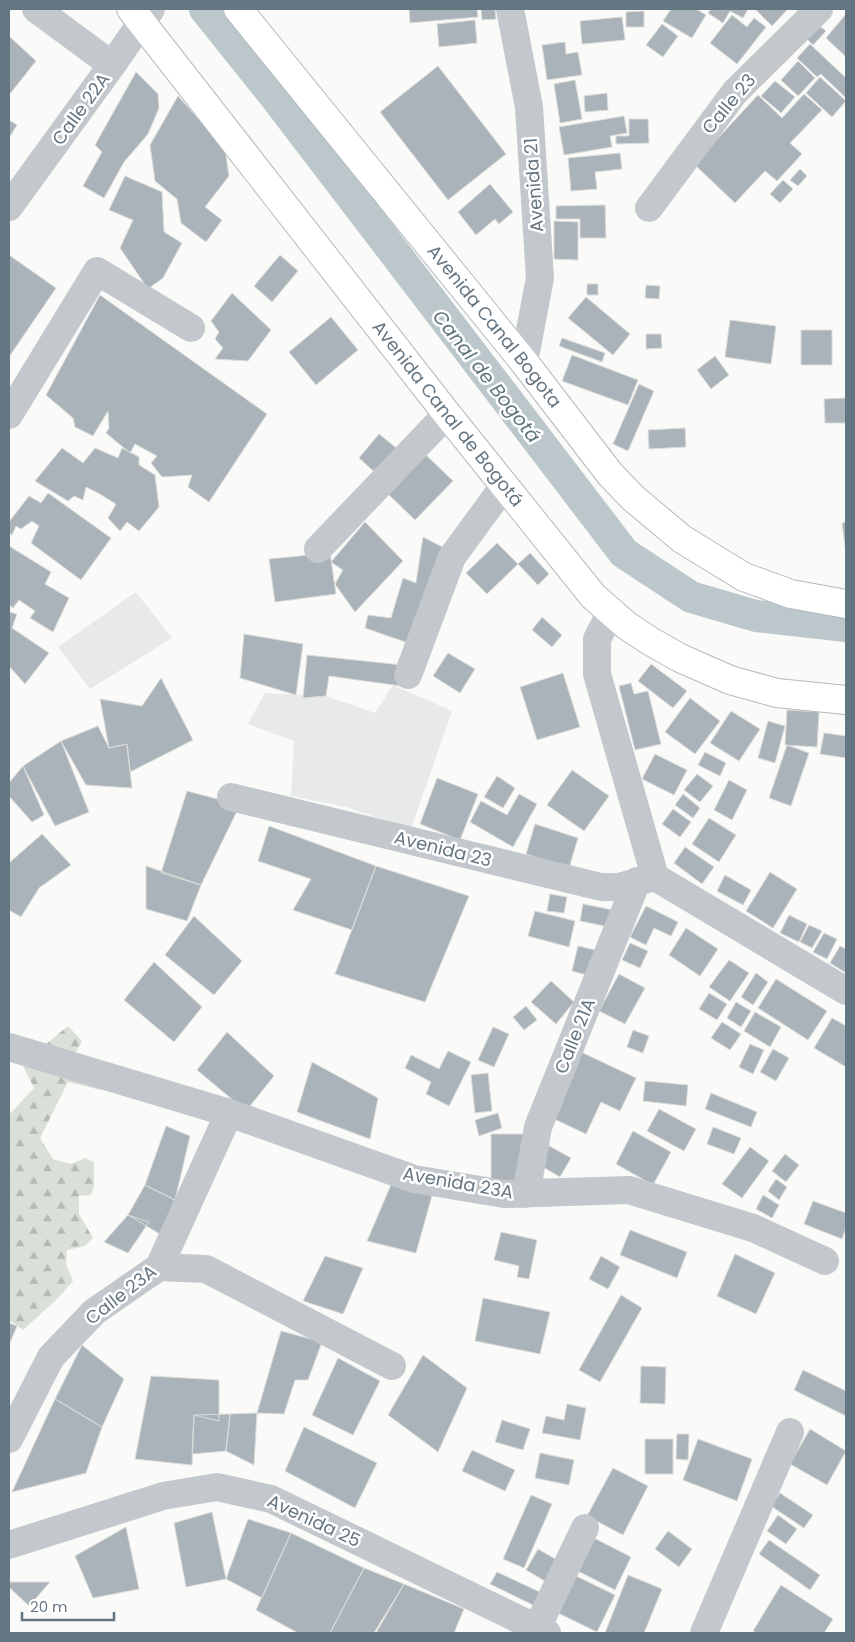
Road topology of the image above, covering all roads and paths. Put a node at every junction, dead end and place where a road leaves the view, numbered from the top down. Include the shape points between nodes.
1 (36, 9) edge
2 (238, 9) edge
3 (510, 9) edge
4 (819, 9) edge
5 (141, 13) edge
6 (112, 65) junction
7 (9, 207) edge
8 (649, 208) dead end
9 (191, 328) dead end
10 (524, 362) junction
11 (447, 414) junction
12 (9, 415) edge
13 (504, 486) junction
14 (318, 549) dead end
15 (846, 604) edge
16 (611, 612) junction
17 (408, 675) dead end
18 (846, 700) edge
19 (231, 797) dead end
20 (646, 879) junction
21 (846, 991) edge
22 (9, 1047) edge
23 (229, 1113) junction
24 (526, 1194) junction
25 (824, 1262) dead end
26 (159, 1266) junction
27 (392, 1366) dead end
28 (790, 1432) dead end
29 (9, 1439) edge
30 (585, 1528) dead end
31 (9, 1544) edge
32 (542, 1631) edge
33 (704, 1633) edge

1 - 6 street
2 - 10 main road, Avenida Canal Bogota
3 - 10 street, Avenida 21 via 529,106 540,278
4 - 8 street, Calle 23 via 735,92
5 - 6 street, Calle 22A
5 - 11 main road, Avenida Canal de Bogotá
6 - 7 street, Calle 22A
9 - 12 street via 97,271
10 - 15 main road, Avenida Canal Bogota via 605,468 632,498 682,539 744,577 792,594
11 - 13 main road, Avenida Canal de Bogotá
11 - 14 street
13 - 16 main road, Avenida Canal de Bogotá via 593,596
13 - 17 street via 452,556
16 - 18 main road, Avenida Canal de Bogotá via 650,641 730,680 777,693
16 - 20 street via 597,639 597,674
19 - 20 street, Avenida 23 via 602,887 619,887
20 - 21 street
20 - 24 street, Calle 21A via 538,1127
22 - 23 street, Avenida 23A
23 - 24 street, Avenida 23A via 414,1179 504,1194
23 - 26 street, Calle 23A
24 - 25 street, Avenida 23A via 630,1190 753,1228
26 - 27 street via 206,1269
26 - 29 street, Calle 23A via 94,1312 51,1357
28 - 33 street
30 - 32 street
31 - 32 street, Avenida 25 via 163,1496 217,1488 271,1499

